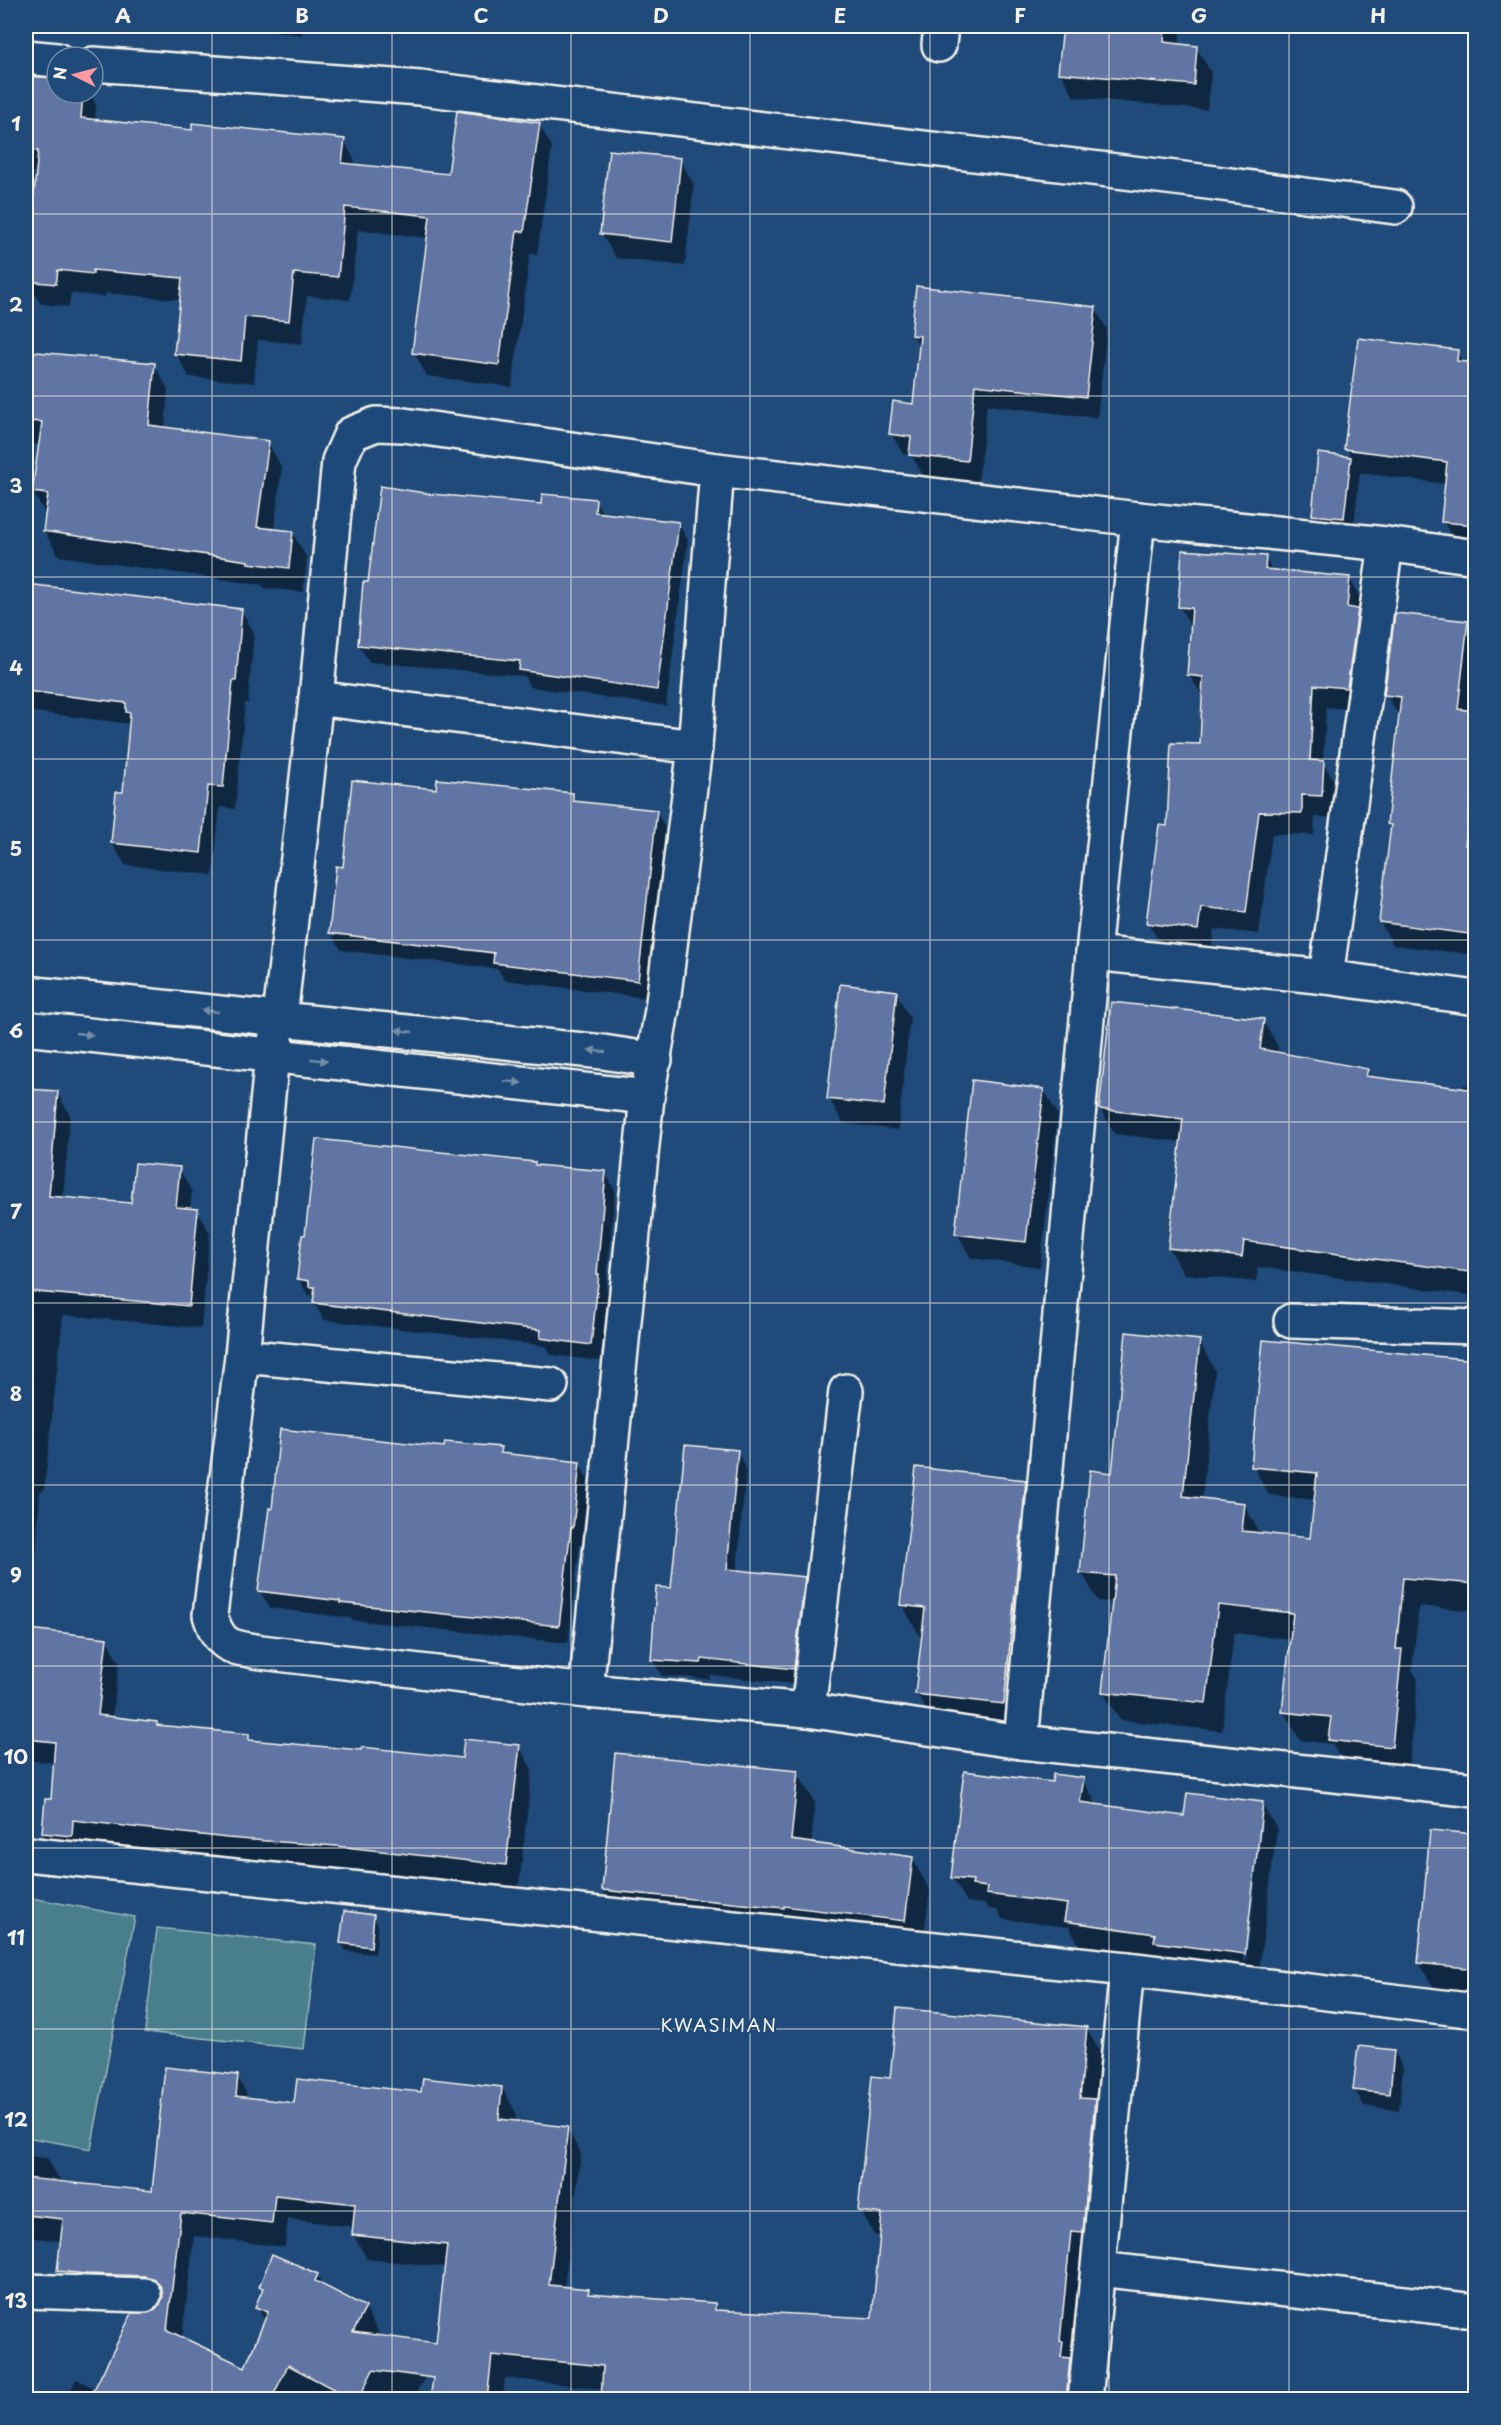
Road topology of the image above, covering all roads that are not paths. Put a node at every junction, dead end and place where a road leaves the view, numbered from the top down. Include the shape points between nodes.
1 (26, 57) edge
2 (45, 59) edge
3 (105, 65) edge
4 (1395, 207) dead end
5 (717, 470) junction
6 (1138, 519) junction
7 (1386, 544) junction
8 (1476, 557) edge
9 (316, 698) junction
10 (696, 747) junction
11 (1093, 953) junction
12 (1326, 977) junction
13 (26, 993) edge
14 (1476, 998) edge
15 (280, 1017) junction
16 (26, 1028) edge
17 (272, 1055) junction
18 (655, 1060) junction
19 (647, 1097) junction
20 (1291, 1321) dead end
21 (1476, 1327) edge
22 (242, 1356) junction
23 (551, 1385) dead end
24 (846, 1391) dead end
25 (586, 1690) junction
26 (808, 1710) junction
27 (1021, 1742) junction
28 (1476, 1790) edge
29 (26, 1854) edge
30 (1127, 1969) junction
31 (1476, 2011) edge
32 (1098, 2269) junction
33 (26, 2291) edge
34 (144, 2295) dead end
35 (1476, 2311) edge
36 (1084, 2400) edge

1 - 2 street
3 - 4 street via 420,88
5 - 6 street
5 - 9 street via 404,425 376,424 351,434 339,461
5 - 10 street
6 - 7 street
6 - 11 street
7 - 8 street
7 - 12 street
9 - 10 street
9 - 15 street
10 - 18 street
11 - 12 street
11 - 27 street
12 - 14 street
15 -> 13 street
15 - 17 street
18 -> 15 street
16 -> 17 street
17 -> 19 street
17 - 22 street
18 - 19 street
19 - 25 street
20 - 21 street
22 - 23 street
22 - 25 street via 210,1615 217,1636 235,1648 252,1651
24 - 26 street
25 - 26 street
26 - 27 street
27 - 28 street
29 - 30 street
30 - 31 street
30 - 32 street
32 - 35 street
32 - 36 street
33 - 34 street

